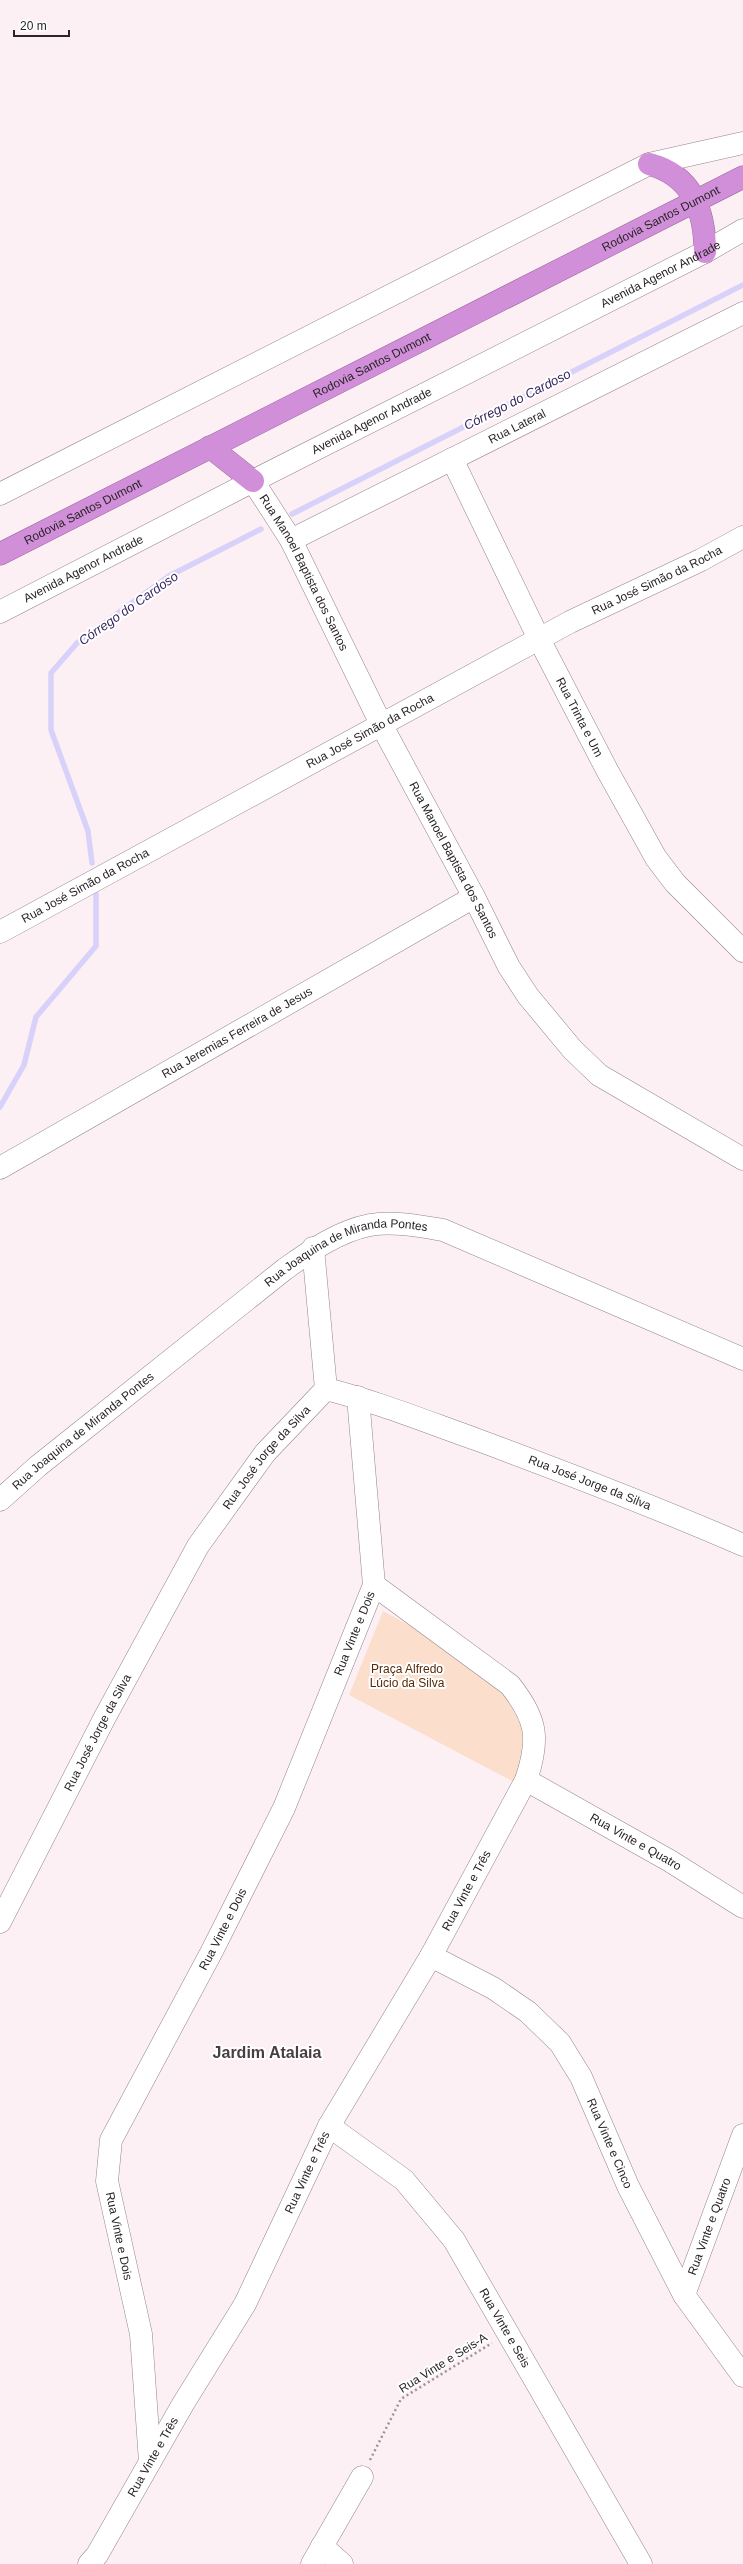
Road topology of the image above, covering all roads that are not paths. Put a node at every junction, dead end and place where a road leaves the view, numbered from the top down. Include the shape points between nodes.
1 (743, 143) edge
2 (649, 164) junction
3 (743, 177) edge
4 (696, 200) junction
5 (741, 236) edge
6 (705, 252) junction
7 (743, 313) edge
8 (210, 447) junction
9 (452, 459) junction
10 (253, 481) junction
11 (0, 494) edge
12 (743, 537) edge
13 (291, 540) junction
14 (0, 554) edge
15 (0, 612) edge
16 (538, 639) junction
17 (382, 726) junction
18 (474, 897) junction
19 (0, 932) edge
20 (743, 951) edge
21 (743, 1159) edge
22 (0, 1168) edge
23 (313, 1248) junction
24 (743, 1359) edge
25 (326, 1389) junction
26 (358, 1397) junction
27 (0, 1500) edge
28 (743, 1545) edge
29 (374, 1585) junction
30 (526, 1780) junction
31 (7, 1892) edge
32 (743, 1907) edge
33 (0, 1922) edge
34 (431, 1956) junction
35 (329, 2126) junction
36 (743, 2135) edge
37 (684, 2295) junction
38 (743, 2376) edge
39 (150, 2462) junction
40 (362, 2477) road end
41 (317, 2555) edge
42 (89, 2564) edge
43 (342, 2564) edge
44 (641, 2564) edge

1 - 2 street
2 - 4 highway via 666,169 677,176
2 - 11 street
3 - 4 highway, Rodovia Santos Dumont
4 - 6 highway via 704,228
4 - 8 highway, Rodovia Santos Dumont
5 - 6 street, Avenida Agenor Andrade
6 - 10 street, Avenida Agenor Andrade
7 - 9 street, Rua Lateral
8 - 10 highway
8 - 14 highway, Rodovia Santos Dumont
9 - 13 street, Rua Lateral
9 - 16 street, Rua Trinta e Um
10 - 13 street, Rua Manoel Baptista dos Santos
10 - 15 street, Avenida Agenor Andrade
12 - 16 street, Rua José Simão da Rocha
13 - 17 street, Rua Manoel Baptista dos Santos
16 - 17 street, Rua José Simão da Rocha
16 - 20 street, Rua Trinta e Um via 656,858 675,883
17 - 18 street, Rua Manoel Baptista dos Santos
17 - 19 street, Rua José Simão da Rocha
18 - 21 street, Rua Manoel Baptista dos Santos via 513,973 537,1007 599,1075
18 - 22 street, Rua Jeremias Ferreira de Jesus
23 - 24 street, Rua Joaquina de Miranda Pontes via 369,1225 407,1225 443,1230
23 - 25 street
23 - 27 street, Rua Joaquina de Miranda Pontes via 38,1466
25 - 26 street, Rua José Jorge da Silva
25 - 31 street, Rua José Jorge da Silva via 265,1453 198,1546
26 - 28 street, Rua José Jorge da Silva via 670,1513
26 - 29 street, Rua Vinte e Dois
29 - 30 street via 510,1685 526,1705 534,1725 535,1751
29 - 39 street, Rua Vinte e Dois via 284,1808 212,1951 111,2140 107,2181 141,2334
30 - 32 street, Rua Vinte e Quatro via 670,1861
30 - 34 street, Rua Vinte e Três
31 - 33 street, Rua José Jorge da Silva
34 - 35 street, Rua Vinte e Três
34 - 37 street, Rua Vinte e Cinco via 493,1988 528,2012 560,2043 581,2077 628,2186
35 - 39 street, Rua Vinte e Três via 245,2304
35 - 44 street, Rua Vinte e Seis via 404,2180 454,2240
36 - 37 street, Rua Vinte e Quatro
37 - 38 street, Rua Vinte e Cinco
39 - 42 street, Rua Vinte e Três via 101,2548
40 - 41 street
41 - 43 street

